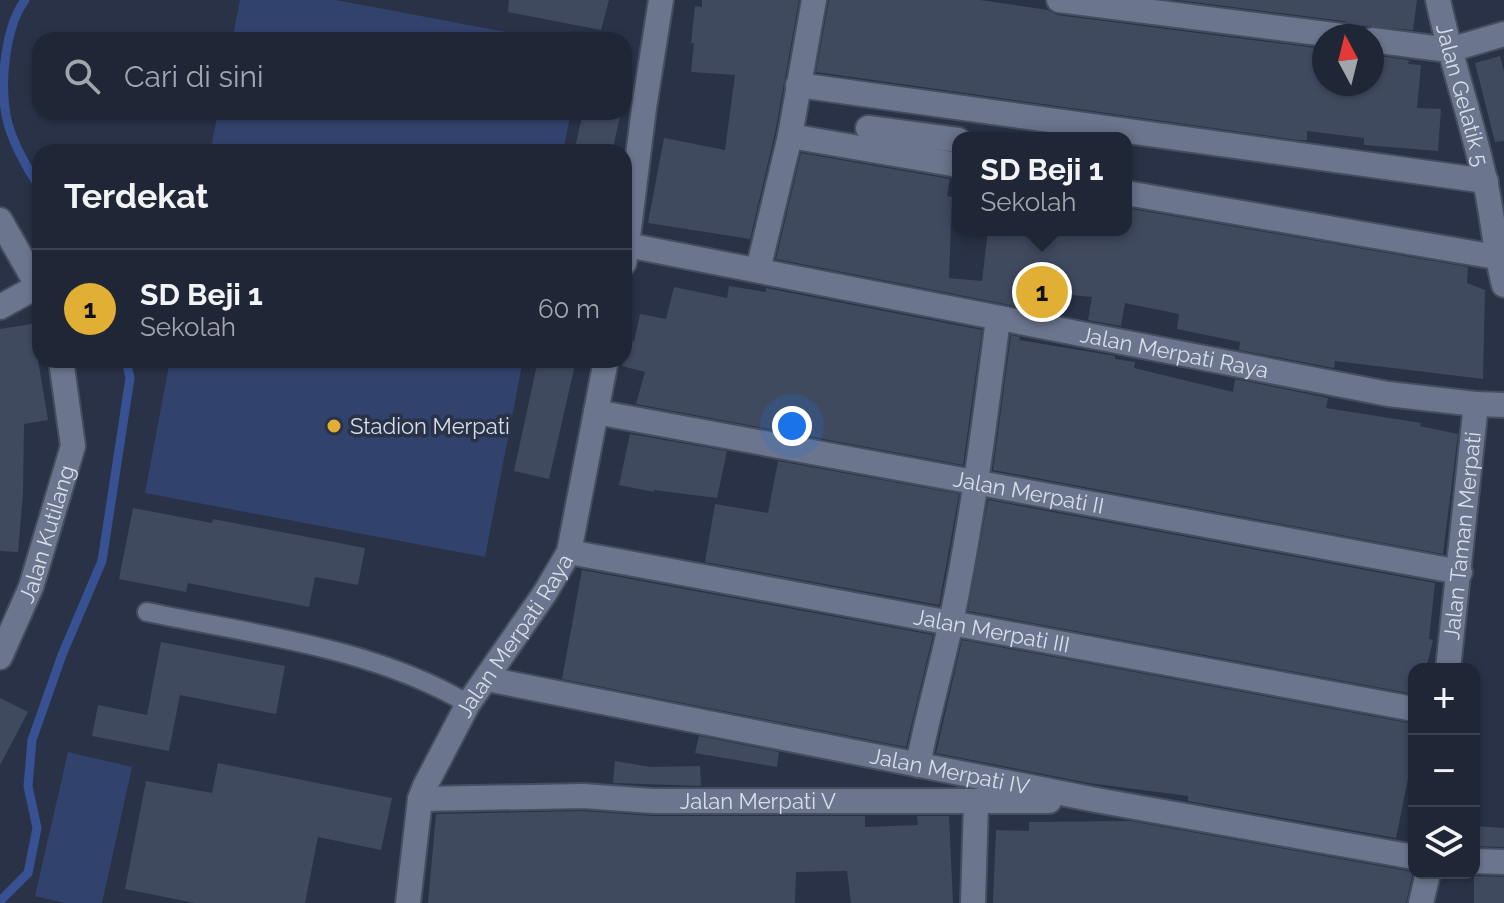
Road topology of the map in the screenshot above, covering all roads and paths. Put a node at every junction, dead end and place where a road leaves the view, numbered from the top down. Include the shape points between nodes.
1 (661, 0) edge
2 (814, 0) edge
3 (1059, 0) edge
4 (1438, 0) edge
5 (1312, 32) edge
6 (1504, 34) edge
7 (1384, 42) edge
8 (1449, 50) junction
9 (798, 85) junction
10 (868, 128) dead end
11 (790, 136) junction
12 (952, 139) edge
13 (952, 164) edge
14 (1486, 181) junction
15 (1132, 194) edge
16 (632, 205) edge
17 (0, 220) edge
18 (632, 255) edge
19 (1496, 257) junction
20 (758, 270) junction
21 (32, 276) edge
22 (1504, 285) edge
23 (32, 291) edge
24 (0, 307) edge
25 (998, 319) junction
26 (62, 368) edge
27 (604, 368) edge
28 (1476, 404) junction
29 (1504, 405) edge
30 (596, 412) junction
31 (976, 483) junction
32 (569, 552) junction
33 (1460, 572) junction
34 (147, 612) dead end
35 (951, 622) junction
36 (0, 657) edge
37 (1449, 663) edge
38 (487, 679) junction
39 (468, 704) junction
40 (1408, 708) edge
41 (918, 765) junction
42 (420, 799) junction
43 (1096, 800) junction
44 (976, 803) junction
45 (1408, 856) edge
46 (1480, 861) edge
47 (1504, 862) edge
48 (1427, 879) edge
49 (408, 903) edge
50 (973, 903) edge
51 (1421, 903) edge

1 - 16 street
2 - 9 street
3 - 5 street
4 - 8 street, Jalan Gelatik 5
6 - 8 street
7 - 8 street
8 - 14 street, Jalan Gelatik 5
9 - 11 street
9 - 14 street
10 - 12 street
11 - 13 street
11 - 20 street
14 - 19 street, Jalan Gelatik 5
15 - 19 street
17 - 21 street
18 - 20 street, Jalan Merpati Raya
19 - 22 street, Jalan Gelatik 5
20 - 25 street, Jalan Merpati Raya
23 - 24 street
25 - 28 street, Jalan Merpati Raya via 1388,394
25 - 31 street
26 - 36 street, Jalan Kutilang via 73,446 31,587
27 - 30 street, Jalan Merpati Raya
28 - 29 street, Jalan Merpati Raya
28 - 33 street, Jalan Taman Merpati
30 - 31 street, Jalan Merpati II
30 - 32 street, Jalan Merpati Raya
31 - 33 street, Jalan Merpati II
31 - 35 street
32 - 35 street, Jalan Merpati III
32 - 38 street, Jalan Merpati Raya
33 - 37 street, Jalan Taman Merpati
34 - 39 lane via 364,658
35 - 40 street, Jalan Merpati III
35 - 41 street
38 - 39 street, Jalan Merpati Raya
38 - 41 street, Jalan Merpati IV
39 - 42 street, Jalan Merpati Raya
41 - 43 street, Jalan Merpati IV
42 - 44 street, Jalan Merpati V via 583,796
42 - 49 street, Jalan Merpati Raya
43 - 44 street, Jalan Merpati V
43 - 45 street, Jalan Merpati IV
44 - 50 street
46 - 47 street
48 - 51 street

